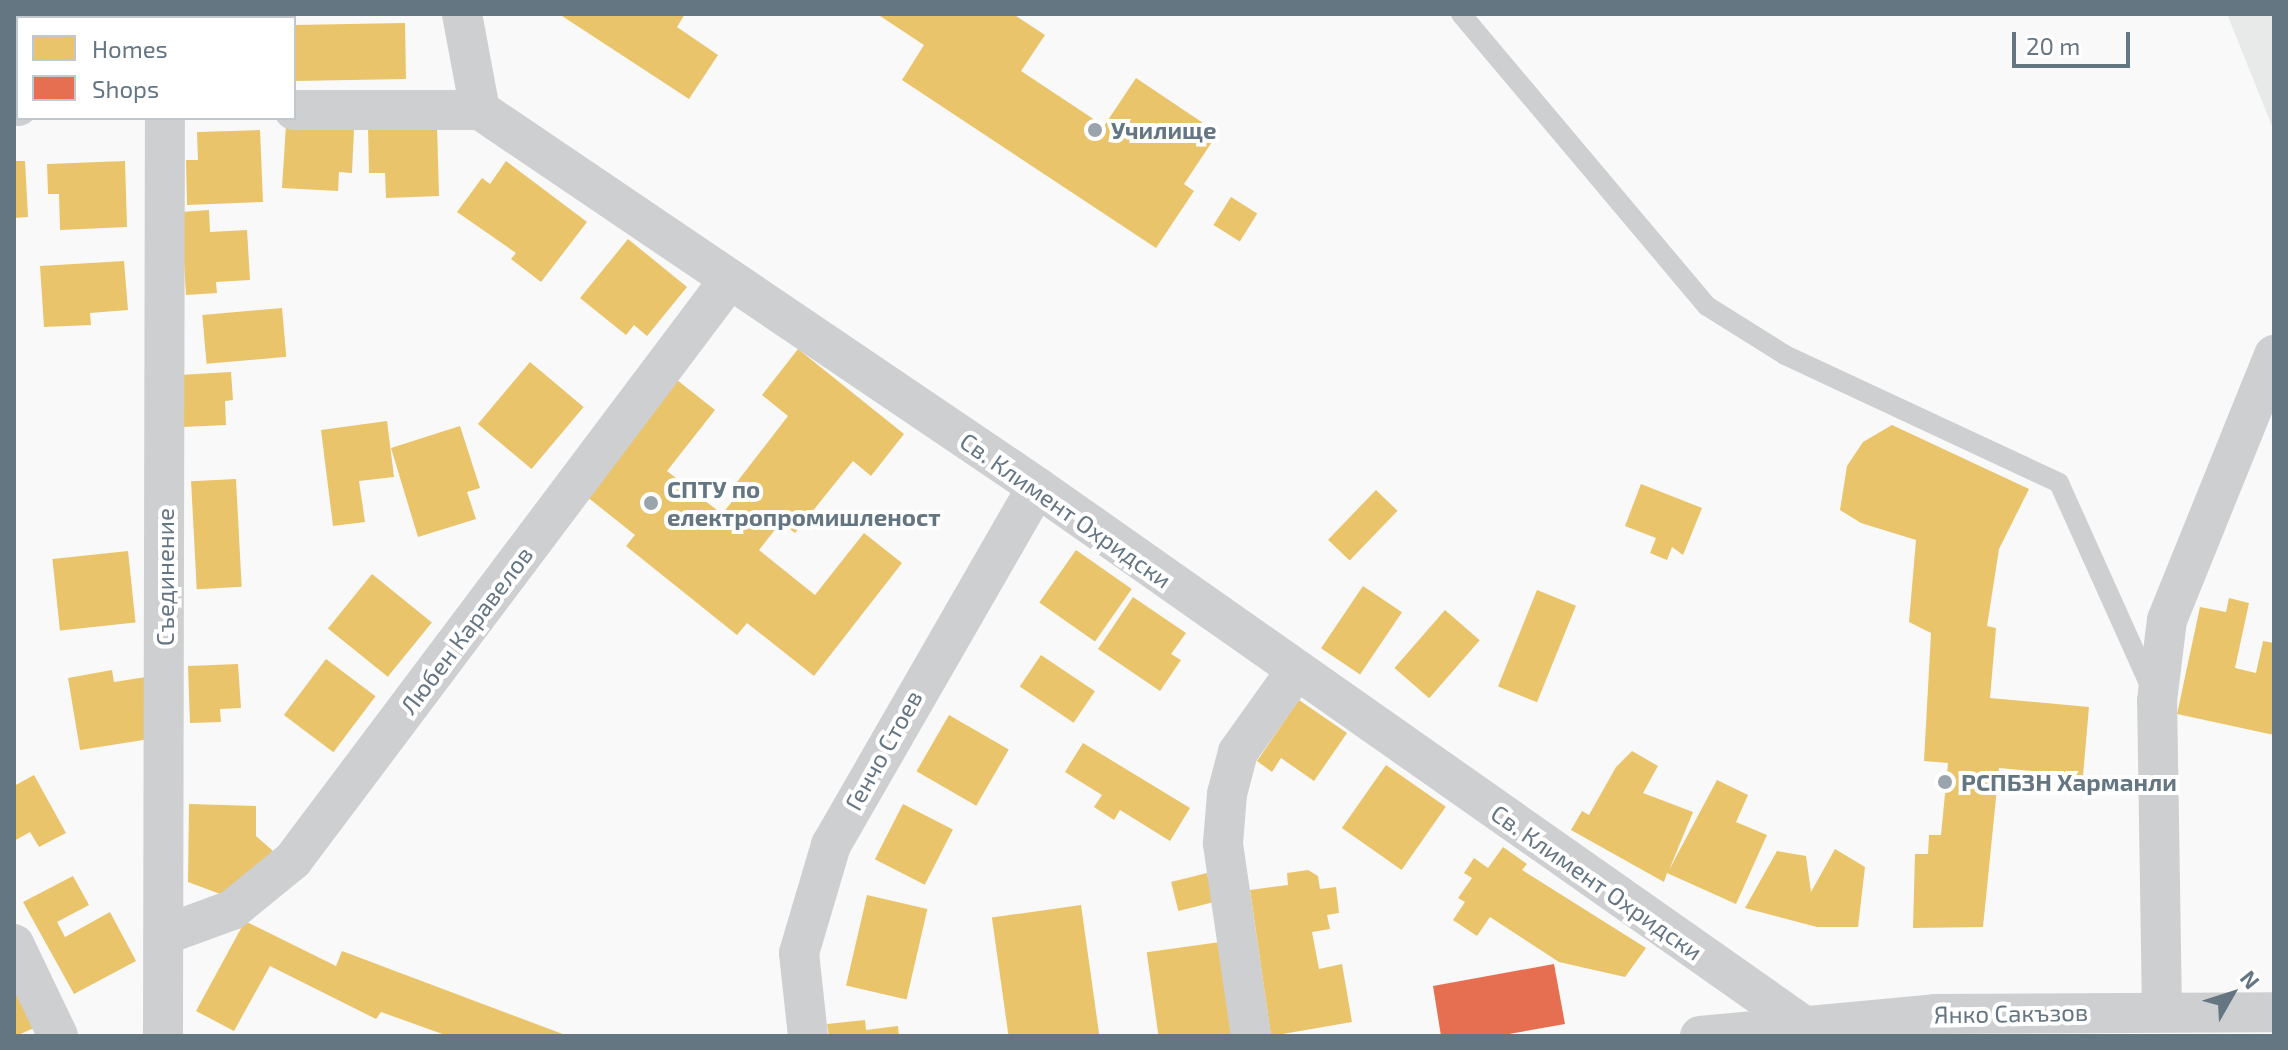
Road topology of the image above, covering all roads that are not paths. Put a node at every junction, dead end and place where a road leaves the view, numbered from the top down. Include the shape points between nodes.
1 (462, 14) edge
2 (1461, 14) edge
3 (296, 110) edge
4 (480, 110) junction
5 (165, 120) edge
6 (729, 280) junction
7 (2274, 355) edge
8 (1037, 487) junction
9 (1295, 672) junction
10 (2157, 701) junction
11 (164, 935) junction
12 (14, 944) edge
13 (2274, 1012) edge
14 (2150, 1020) edge
15 (1800, 1023) junction
16 (1846, 1028) edge
17 (58, 1036) edge
18 (163, 1036) edge
19 (808, 1036) edge
20 (1251, 1036) edge
21 (1700, 1036) edge

1 - 4 street
2 - 10 lane via 1707,306 1785,355 2059,483
3 - 4 street
4 - 6 street, Св. Климент Охридски
5 - 11 street, Съединение
6 - 8 street, Св. Климент Охридски
6 - 11 street, Любен Каравелов via 293,860 232,910
7 - 10 street via 2167,620
8 - 9 street, Св. Климент Охридски
8 - 19 street, Генчо Стоев via 831,845 799,953
9 - 15 street, Св. Климент Охридски
9 - 20 street via 1238,752 1227,794 1223,843
10 - 14 street
11 - 18 street, Съединение
12 - 17 street
13 - 14 street, Янко Сакъзов
14 - 16 street, Янко Сакъзов
15 - 16 street, Янко Сакъзов
15 - 21 street, Янко Сакъзов

